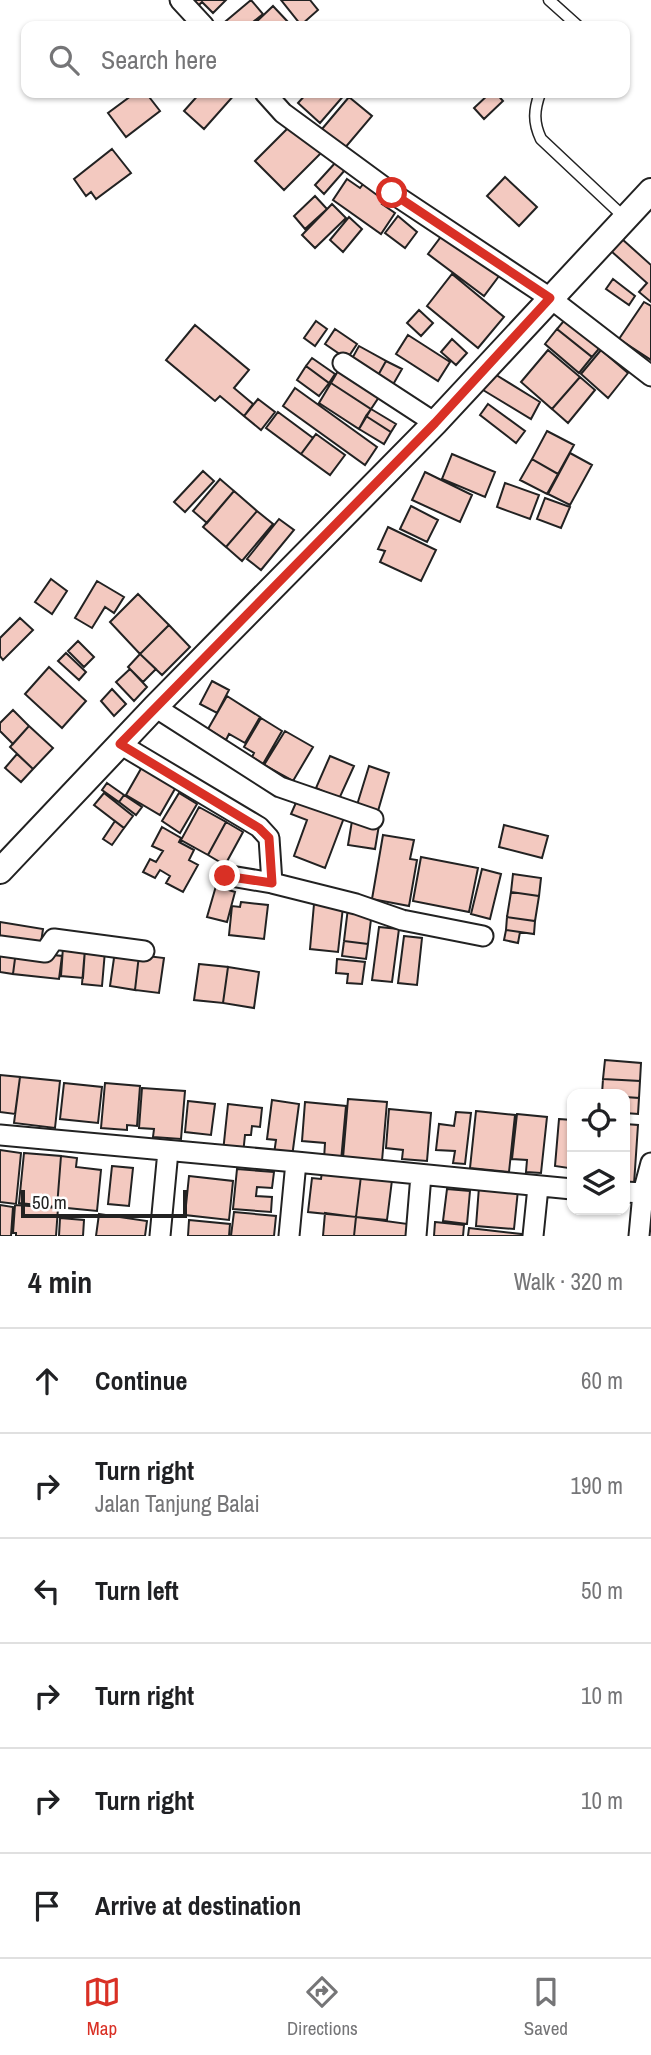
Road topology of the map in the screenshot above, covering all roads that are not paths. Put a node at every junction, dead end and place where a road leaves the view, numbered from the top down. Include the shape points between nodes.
1 (180, 0) edge
2 (549, 0) edge
3 (199, 21) edge
4 (572, 21) edge
5 (270, 98) edge
6 (538, 98) edge
7 (651, 191) edge
8 (625, 219) junction
9 (550, 298) junction
10 (343, 363) dead end
11 (651, 376) edge
12 (435, 423) junction
13 (155, 707) junction
14 (120, 744) junction
15 (373, 819) dead end
16 (0, 871) edge
17 (225, 876) dead end
18 (272, 883) junction
19 (483, 936) dead end
20 (0, 946) edge
21 (144, 951) dead end
22 (0, 1135) edge
23 (168, 1151) junction
24 (296, 1162) junction
25 (651, 1163) edge
26 (421, 1175) junction
27 (538, 1187) junction
28 (567, 1189) edge
29 (634, 1192) edge
30 (160, 1236) edge
31 (289, 1236) edge
32 (416, 1236) edge
33 (533, 1236) edge
34 (639, 1236) edge

1 - 3 street
2 - 4 lane
5 - 9 street via 283,113 392,193
6 - 8 lane via 534,112 541,139
7 - 8 street
8 - 9 street
9 - 11 street
9 - 12 street
10 - 12 street
12 - 13 street
13 - 14 street
13 - 15 street via 280,788
14 - 16 street
14 - 18 street via 259,828 269,838
17 - 18 street
18 - 19 street via 402,920
20 - 21 street via 45,952 54,939
22 - 23 street
23 - 24 street
23 - 30 street
24 - 26 street
24 - 31 street
25 - 29 street
26 - 27 street
26 - 32 street
27 - 28 street
27 - 33 street
29 - 34 street

